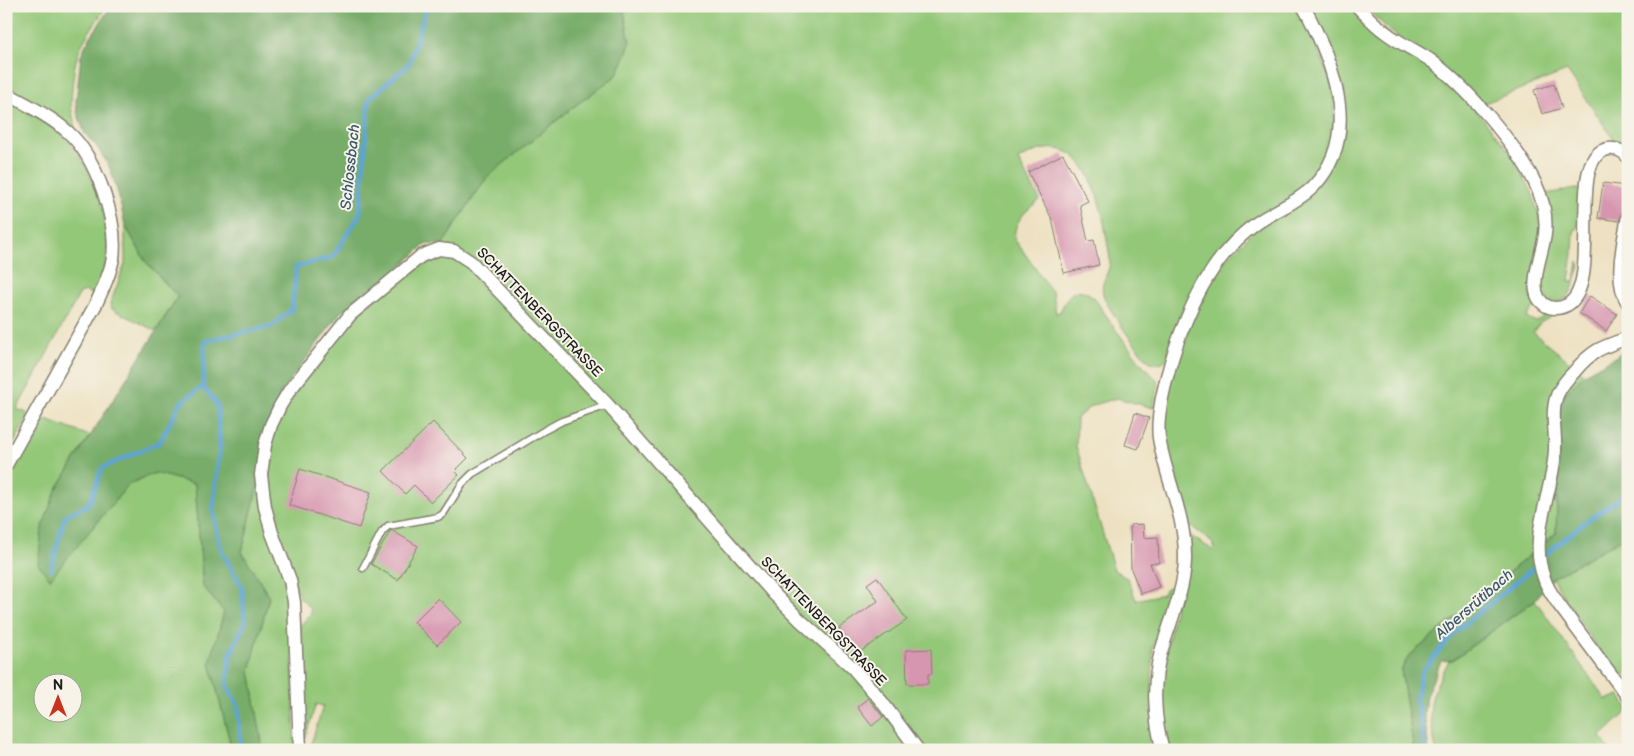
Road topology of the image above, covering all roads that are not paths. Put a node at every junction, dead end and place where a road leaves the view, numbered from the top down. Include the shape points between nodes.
1 (1303, 6) edge
2 (1357, 6) edge
3 (6, 93) edge
4 (1628, 158) edge
5 (1628, 216) edge
6 (1628, 303) edge
7 (1628, 338) edge
8 (608, 405) junction
9 (6, 465) edge
10 (363, 568) dead end
11 (1628, 697) edge
12 (300, 750) edge
13 (918, 750) edge
14 (1163, 750) edge

1 - 14 street via 1331,68 1338,93 1340,127 1334,150 1326,169 1312,187 1244,233 1209,274 1186,320 1160,410 1159,438 1181,518 1185,560 1181,592 1156,677 1157,720
2 - 4 street via 1385,33 1432,62 1453,80 1478,105 1522,160 1544,207 1545,235 1535,293 1540,302 1549,307 1560,308 1570,303 1582,278 1584,212 1593,159 1610,149 1621,151
3 - 9 street via 68,132 79,145 102,187 114,248 108,276 96,304
5 - 6 street via 1620,277 1622,293
7 - 11 street via 1590,354 1557,394 1554,461 1538,544 1542,573 1558,605
8 - 10 lane via 562,421 472,474 438,517 388,526
8 - 12 street, SCHATTENBERGSTRASSE via 471,262 454,251 439,249 421,256 350,315 280,406 265,445 260,475 265,507 290,580 294,602
8 - 13 street, SCHATTENBERGSTRASSE via 774,594 852,667

